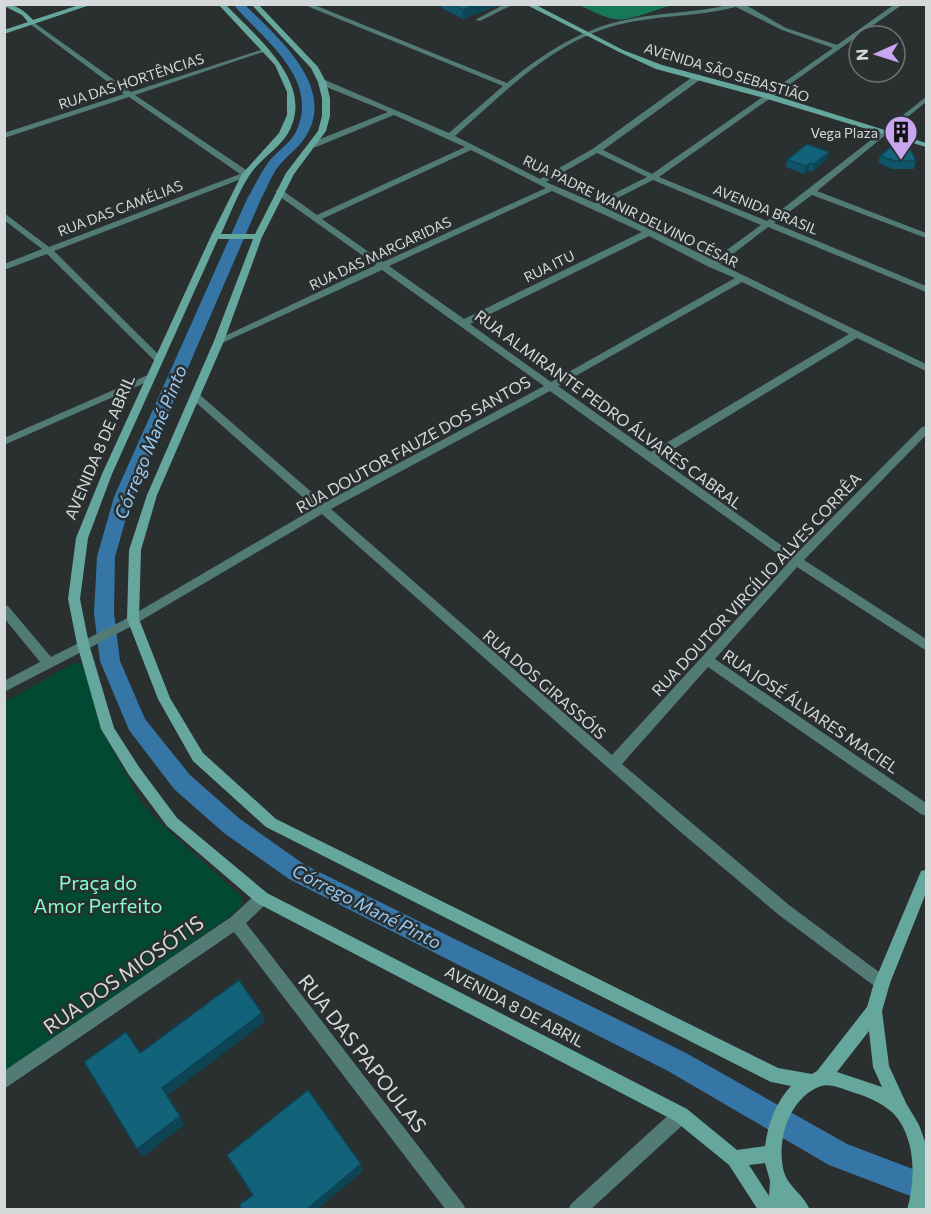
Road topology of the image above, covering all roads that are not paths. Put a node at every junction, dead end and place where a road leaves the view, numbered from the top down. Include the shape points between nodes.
1 (5, 4) edge
2 (90, 4) edge
3 (221, 4) edge
4 (254, 4) edge
5 (305, 4) edge
6 (511, 4) edge
7 (528, 4) edge
8 (900, 4) edge
9 (738, 5) edge
10 (478, 20) dead end
11 (32, 23) junction
12 (4, 32) edge
13 (586, 32) junction
14 (839, 48) junction
15 (266, 50) junction
16 (698, 77) junction
17 (322, 82) junction
18 (508, 86) junction
19 (130, 95) junction
20 (767, 96) junction
21 (927, 99) edge
22 (395, 112) junction
23 (886, 133) junction
24 (4, 136) edge
25 (450, 136) junction
26 (313, 145) junction
27 (927, 145) edge
28 (471, 147) junction
29 (597, 150) junction
30 (246, 174) junction
31 (653, 177) junction
32 (540, 182) junction
33 (552, 188) junction
34 (279, 192) junction
35 (811, 192) junction
36 (595, 206) junction
37 (4, 215) edge
38 (315, 219) junction
39 (766, 224) junction
40 (647, 233) junction
41 (220, 236) junction
42 (927, 236) edge
43 (251, 237) junction
44 (48, 250) junction
45 (712, 265) junction
46 (4, 267) edge
47 (384, 267) junction
48 (740, 279) junction
49 (927, 289) edge
50 (464, 322) junction
51 (855, 335) junction
52 (219, 341) junction
53 (159, 360) junction
54 (927, 368) edge
55 (150, 377) junction
56 (551, 386) junction
57 (196, 397) junction
58 (927, 429) edge
59 (4, 442) edge
60 (650, 458) junction
61 (322, 509) junction
62 (796, 561) junction
63 (4, 609) edge
64 (129, 622) junction
65 (88, 642) junction
66 (927, 645) edge
67 (706, 659) junction
68 (48, 663) junction
69 (4, 687) edge
70 (612, 765) junction
71 (927, 810) edge
72 (927, 876) edge
73 (262, 898) junction
74 (236, 921) junction
75 (882, 983) junction
76 (874, 1011) junction
77 (818, 1079) junction
78 (4, 1081) edge
79 (900, 1109) junction
80 (681, 1115) junction
81 (919, 1140) edge
82 (773, 1149) junction
83 (735, 1159) junction
84 (778, 1182) junction
85 (917, 1208) edge
86 (457, 1209) edge
87 (577, 1209) edge
88 (768, 1209) edge
89 (778, 1209) edge
90 (801, 1209) edge

1 - 11 main road
2 - 11 main road
3 - 15 main road, AVENIDA 8 DE ABRIL
4 - 17 main road via 300,51
5 - 18 street
6 - 10 lane
7 - 13 main road, AVENIDA SÃO SEBASTIÃO
8 - 14 street
9 - 13 street via 645,17
9 - 14 street via 784,29
11 - 12 main road
11 - 19 street
13 - 16 main road, AVENIDA SÃO SEBASTIÃO via 659,67
13 - 18 street
14 - 20 street
15 - 19 street, RUA DAS HORTÊNCIAS
15 - 30 main road, AVENIDA 8 DE ABRIL via 288,82 291,115 283,135
16 - 20 main road, AVENIDA SÃO SEBASTIÃO
16 - 29 street
17 - 22 street, RUA PADRE WANIR DELVINO CÉSAR
17 - 26 main road via 326,116
18 - 25 street
19 - 24 street, RUA DAS HORTÊNCIAS
19 - 30 street
20 - 23 main road, AVENIDA SÃO SEBASTIÃO
20 - 31 street
21 - 23 street
22 - 25 street, RUA PADRE WANIR DELVINO CÉSAR
22 - 26 street
23 - 27 main road, AVENIDA SÃO SEBASTIÃO
23 - 35 street
25 - 28 street, RUA PADRE WANIR DELVINO CÉSAR
26 - 34 main road
28 - 32 street, RUA PADRE WANIR DELVINO CÉSAR
28 - 38 street
29 - 31 street, AVENIDA BRASIL
29 - 32 street
30 - 41 main road, AVENIDA 8 DE ABRIL
30 - 44 street, RUA DAS CAMÉLIAS
31 - 36 street
31 - 39 street, AVENIDA BRASIL
32 - 33 street, RUA PADRE WANIR DELVINO CÉSAR
33 - 36 street, RUA PADRE WANIR DELVINO CÉSAR
33 - 47 street, RUA DAS MARGARIDAS
34 - 38 street, RUA ALMIRANTE PEDRO ÁLVARES CABRAL
34 - 43 main road
35 - 39 street
35 - 42 street
36 - 40 street, RUA PADRE WANIR DELVINO CÉSAR
37 - 44 street
38 - 47 street, RUA ALMIRANTE PEDRO ÁLVARES CABRAL
39 - 45 street
39 - 49 street, AVENIDA BRASIL
40 - 45 street, RUA PADRE WANIR DELVINO CÉSAR
40 - 50 street, RUA ITU
41 - 43 main road
41 - 53 main road, AVENIDA 8 DE ABRIL
43 - 52 main road
44 - 46 street, RUA DAS CAMÉLIAS
44 - 53 street
45 - 48 street, RUA PADRE WANIR DELVINO CÉSAR
47 - 50 street, RUA ALMIRANTE PEDRO ÁLVARES CABRAL
47 - 52 street, RUA DAS MARGARIDAS
48 - 51 street, RUA PADRE WANIR DELVINO CÉSAR
48 - 56 street, RUA DOUTOR FAUZE DOS SANTOS
50 - 56 street, RUA ALMIRANTE PEDRO ÁLVARES CABRAL
51 - 54 street, RUA PADRE WANIR DELVINO CÉSAR
51 - 60 street
52 - 57 main road
53 - 55 main road, AVENIDA 8 DE ABRIL
55 - 59 street
55 - 65 main road, AVENIDA 8 DE ABRIL via 82,538 74,599
56 - 60 street, RUA ALMIRANTE PEDRO ÁLVARES CABRAL
56 - 61 street, RUA DOUTOR FAUZE DOS SANTOS
57 - 61 street, RUA DOS GIRASSÓIS
57 - 64 main road via 152,495 135,550
58 - 62 street, RUA DOUTOR VIRGÍLIO ALVES CORRÊA
60 - 62 street, RUA ALMIRANTE PEDRO ÁLVARES CABRAL
61 - 64 street, RUA DOUTOR FAUZE DOS SANTOS
61 - 70 street, RUA DOS GIRASSÓIS
62 - 66 street, RUA ALMIRANTE PEDRO ÁLVARES CABRAL
62 - 67 street, RUA DOUTOR VIRGÍLIO ALVES CORRÊA
63 - 68 street
64 - 65 street, RUA DOUTOR FAUZE DOS SANTOS
64 - 77 main road via 164,699 198,757 271,824 777,1076
65 - 68 street
65 - 73 main road, AVENIDA 8 DE ABRIL via 108,729 134,771 172,822
67 - 70 street, RUA DOUTOR VIRGÍLIO ALVES CORRÊA
67 - 71 street, RUA JOSÉ ÁLVARES MACIEL
68 - 69 street
70 - 75 street, RUA DOS GIRASSÓIS via 784,910
72 - 75 main road
73 - 74 street, RUA DOS MIOSÓTIS
73 - 80 main road, AVENIDA 8 DE ABRIL
74 - 78 street, RUA DOS MIOSÓTIS
74 - 86 street, RUA DAS PAPOULAS
75 - 76 main road
76 - 77 main road
76 - 79 main road via 882,1067
77 - 79 main road via 869,1090
77 - 82 main road via 796,1094 785,1108 776,1128
79 - 81 main road
80 - 83 main road, AVENIDA 8 DE ABRIL
80 - 87 street
81 - 85 main road via 922,1178
82 - 83 main road
82 - 84 main road
83 - 88 main road, AVENIDA 8 DE ABRIL
84 - 89 main road
84 - 90 main road

